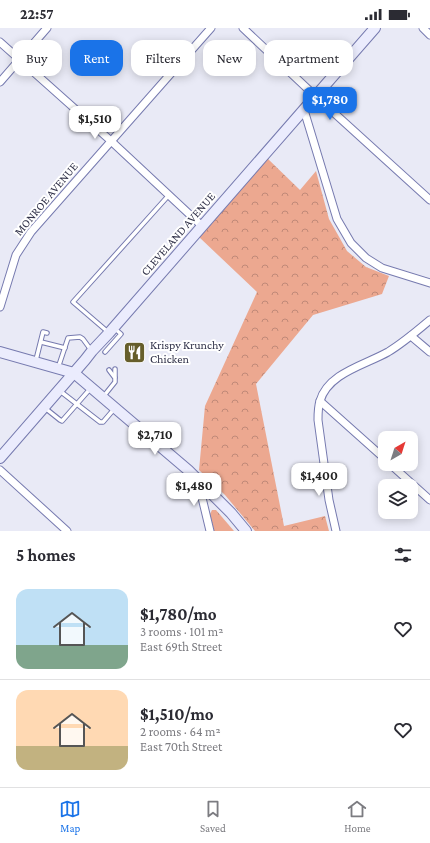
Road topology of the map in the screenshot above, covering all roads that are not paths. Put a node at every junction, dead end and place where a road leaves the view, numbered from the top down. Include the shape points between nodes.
1 (47, 28) edge
2 (211, 28) edge
3 (243, 28) edge
4 (375, 28) edge
5 (423, 28) edge
6 (430, 35) edge
7 (37, 40) edge
8 (0, 42) edge
9 (12, 53) edge
10 (12, 69) edge
11 (38, 76) edge
12 (0, 82) edge
13 (316, 96) junction
14 (304, 110) junction
15 (111, 141) junction
16 (168, 195) junction
17 (430, 200) edge
18 (202, 226) junction
19 (430, 283) edge
20 (0, 307) edge
21 (430, 320) edge
22 (111, 330) junction
23 (47, 333) dead end
24 (411, 336) junction
25 (63, 337) dead end
26 (68, 338) junction
27 (41, 342) junction
28 (64, 348) junction
29 (92, 351) junction
30 (0, 352) edge
31 (105, 352) dead end
32 (430, 352) edge
33 (36, 362) junction
34 (58, 368) junction
35 (114, 369) dead end
36 (108, 370) dead end
37 (74, 373) junction
38 (115, 378) junction
39 (91, 388) junction
40 (59, 390) junction
41 (103, 397) junction
42 (320, 401) junction
43 (77, 404) junction
44 (44, 407) junction
45 (116, 407) junction
46 (378, 453) edge
47 (0, 458) edge
48 (0, 470) edge
49 (398, 471) edge
50 (197, 479) junction
51 (430, 500) edge
52 (67, 531) edge
53 (210, 531) edge
54 (246, 531) edge
55 (336, 531) edge

1 - 7 street
2 - 15 street, MONROE AVENUE
3 - 13 street
4 - 13 main road, CLEVELAND AVENUE
5 - 6 street
8 - 9 street
10 - 12 street
11 - 15 street
13 - 14 main road, CLEVELAND AVENUE
13 - 17 street
14 - 18 main road, CLEVELAND AVENUE
14 - 19 street via 337,219 351,243 366,258 382,268
15 - 16 street
15 - 20 street, MONROE AVENUE via 26,238 16,255
16 - 18 street
16 - 22 lane via 73,302
18 - 22 main road, CLEVELAND AVENUE
21 - 24 street
22 - 29 main road, CLEVELAND AVENUE
22 - 31 lane via 121,334 111,349
23 - 27 lane via 43,332
24 - 32 street
24 - 42 street via 388,352 337,377
25 - 26 lane
26 - 28 lane
26 - 29 lane via 80,337
27 - 28 lane
27 - 33 lane
28 - 34 lane
29 - 37 main road, CLEVELAND AVENUE
30 - 33 main road
33 - 34 main road
34 - 37 main road
35 - 38 lane
36 - 38 lane
37 - 39 main road
37 - 40 main road, CLEVELAND AVENUE
38 - 41 lane via 115,382
39 - 41 main road
39 - 43 lane
40 - 43 lane
40 - 44 main road, CLEVELAND AVENUE
41 - 45 main road
42 - 46 street
42 - 55 street via 318,420
43 - 44 lane via 62,421
43 - 45 lane via 100,422 103,422
44 - 47 main road, CLEVELAND AVENUE
45 - 50 main road
48 - 52 street
49 - 51 street
50 - 53 street
50 - 54 main road via 235,516

